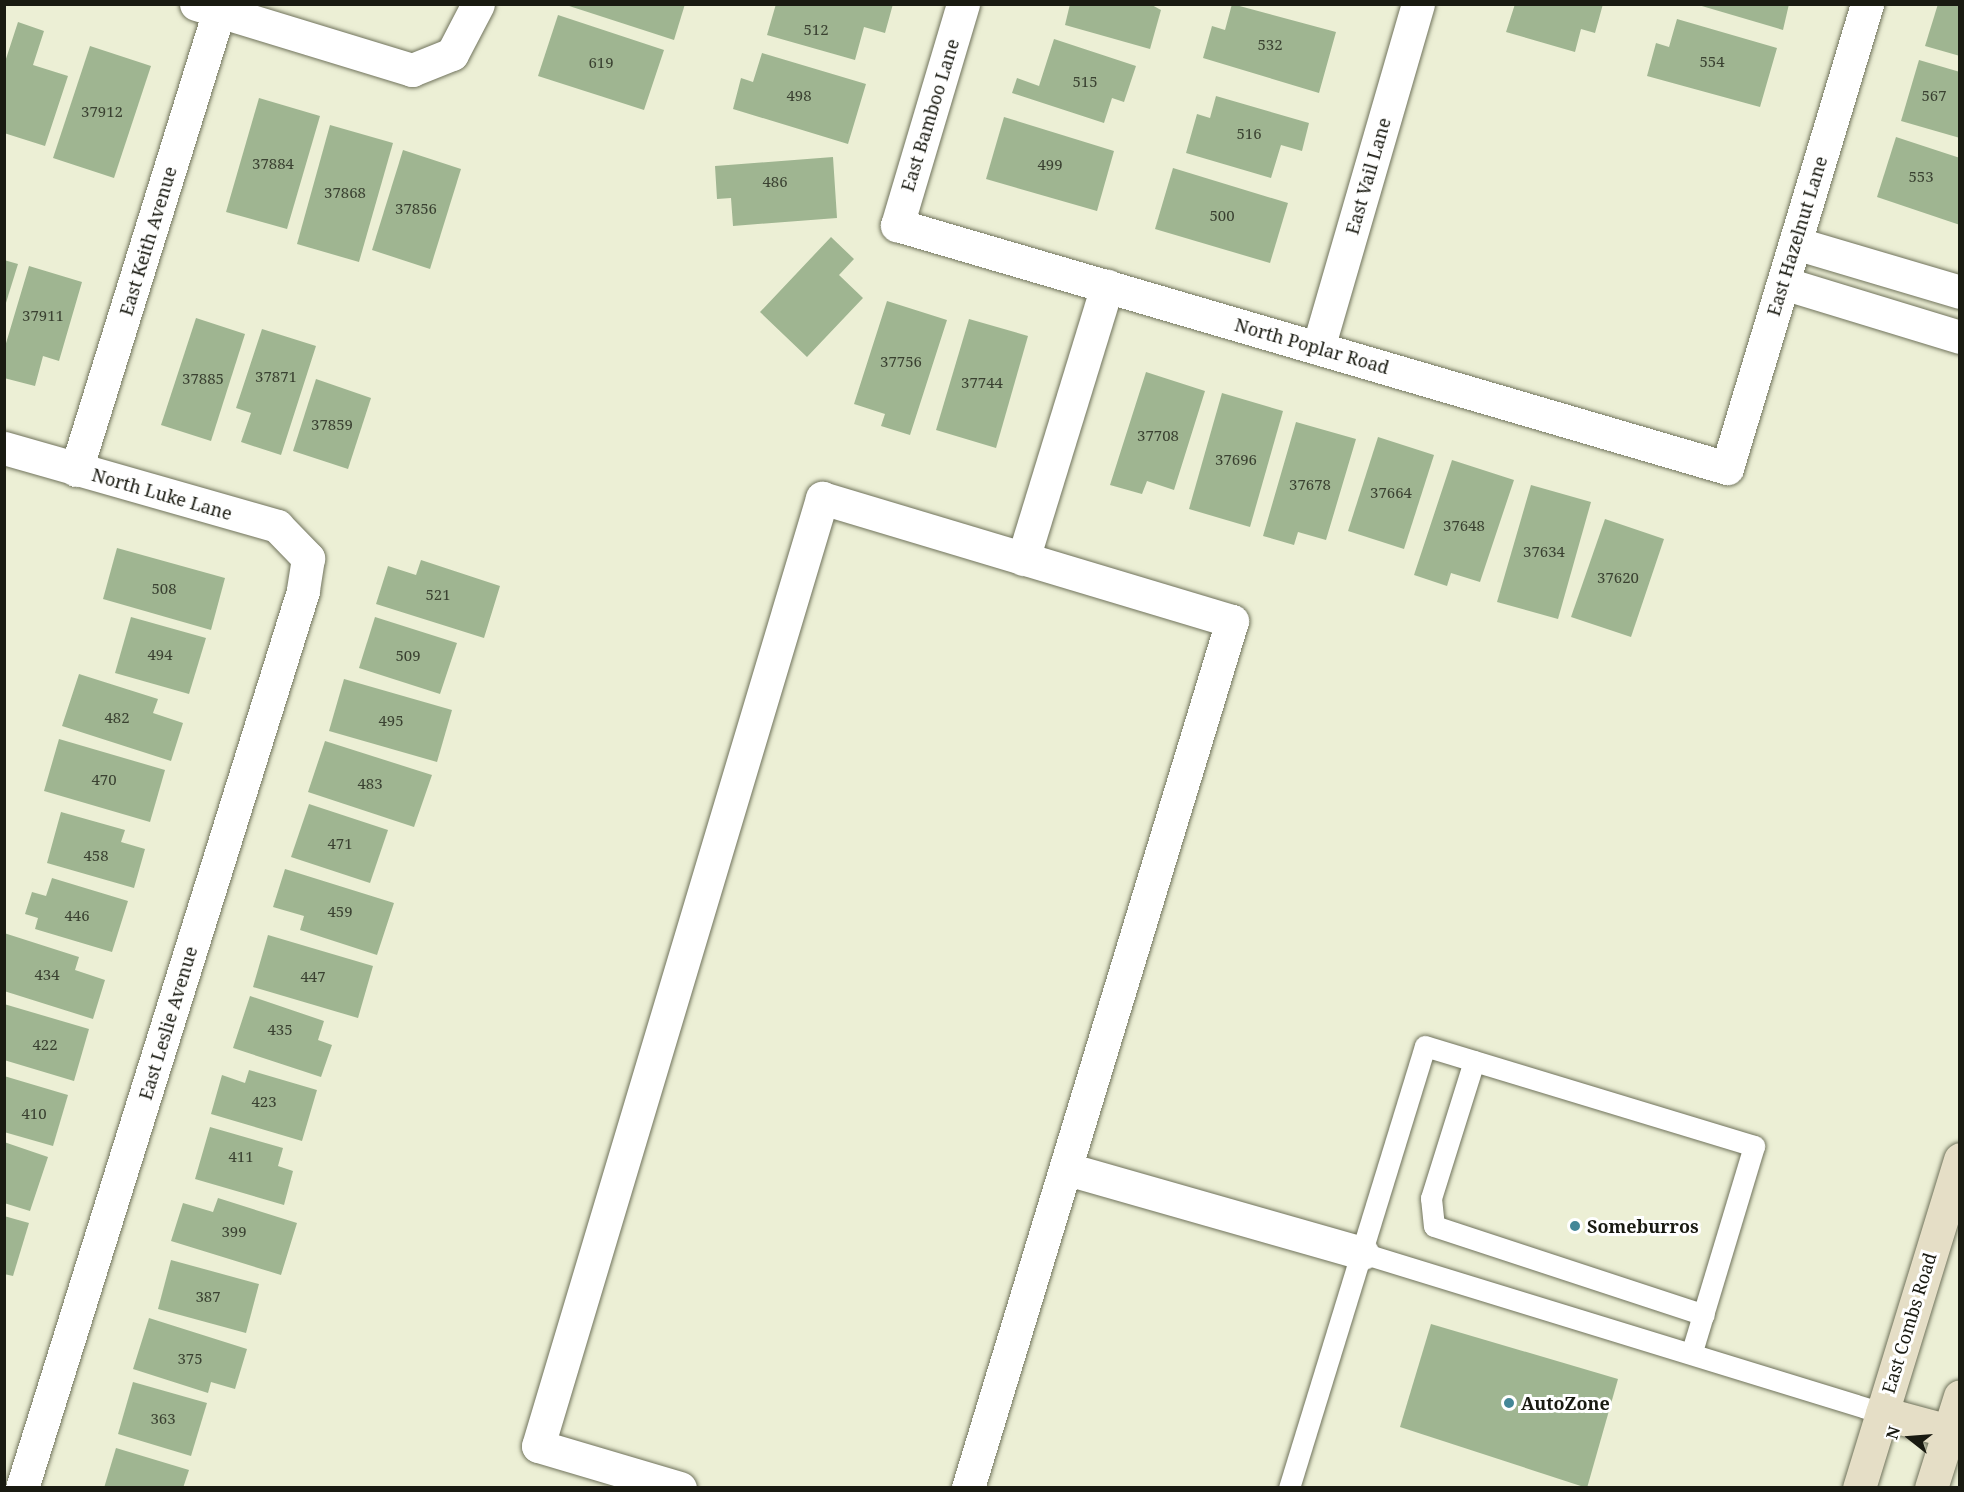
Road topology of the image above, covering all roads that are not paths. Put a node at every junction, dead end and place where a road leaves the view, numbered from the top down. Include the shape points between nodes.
1 (478, 4) edge
2 (963, 4) edge
3 (1418, 4) edge
4 (1867, 4) edge
5 (207, 8) edge
6 (897, 225) joint
7 (1795, 243) junction
8 (1783, 283) junction
9 (1107, 286) junction
10 (1959, 292) edge
11 (1957, 327) edge
12 (1318, 348) junction
13 (4, 448) edge
14 (1727, 468) joint
15 (76, 470) junction
16 (308, 558) joint
17 (1023, 559) junction
18 (1474, 1061) junction
19 (1959, 1159) edge
20 (1067, 1169) junction
21 (1362, 1253) junction
22 (1704, 1315) junction
23 (1692, 1352) junction
24 (1959, 1396) edge
25 (1882, 1413) junction
26 (1949, 1431) junction
27 (22, 1488) edge
28 (680, 1488) edge
29 (968, 1488) edge
30 (1289, 1488) edge
31 (1859, 1488) edge
32 (1931, 1488) edge

1 - 5 street via 452,54 412,70
2 - 6 street, East Bamboo Lane
3 - 12 street, East Vail Lane
4 - 7 street, East Hazelnut Lane
5 - 15 street, East Keith Avenue
6 - 9 street, North Poplar Road
7 - 8 street, East Hazelnut Lane
7 - 10 street
8 - 11 street
8 - 14 street, East Hazelnut Lane
9 - 12 street, North Poplar Road
9 - 17 street
12 - 14 street, North Poplar Road
13 - 15 street, North Luke Lane
15 - 16 street, North Luke Lane via 277,526
16 - 27 street, East Leslie Avenue via 303,591
17 - 20 street via 1232,621
17 - 28 street via 822,498 538,1446
18 - 21 lane via 1425,1046
18 - 22 lane via 1431,1198 1434,1226
18 - 22 lane via 1754,1146
19 - 25 main road, East Combs Road
20 - 21 street
20 - 29 street
21 - 23 lane
21 - 30 lane
22 - 23 lane
23 - 25 lane
24 - 26 main road
25 - 26 main road
25 - 31 main road, East Combs Road
26 - 32 main road

